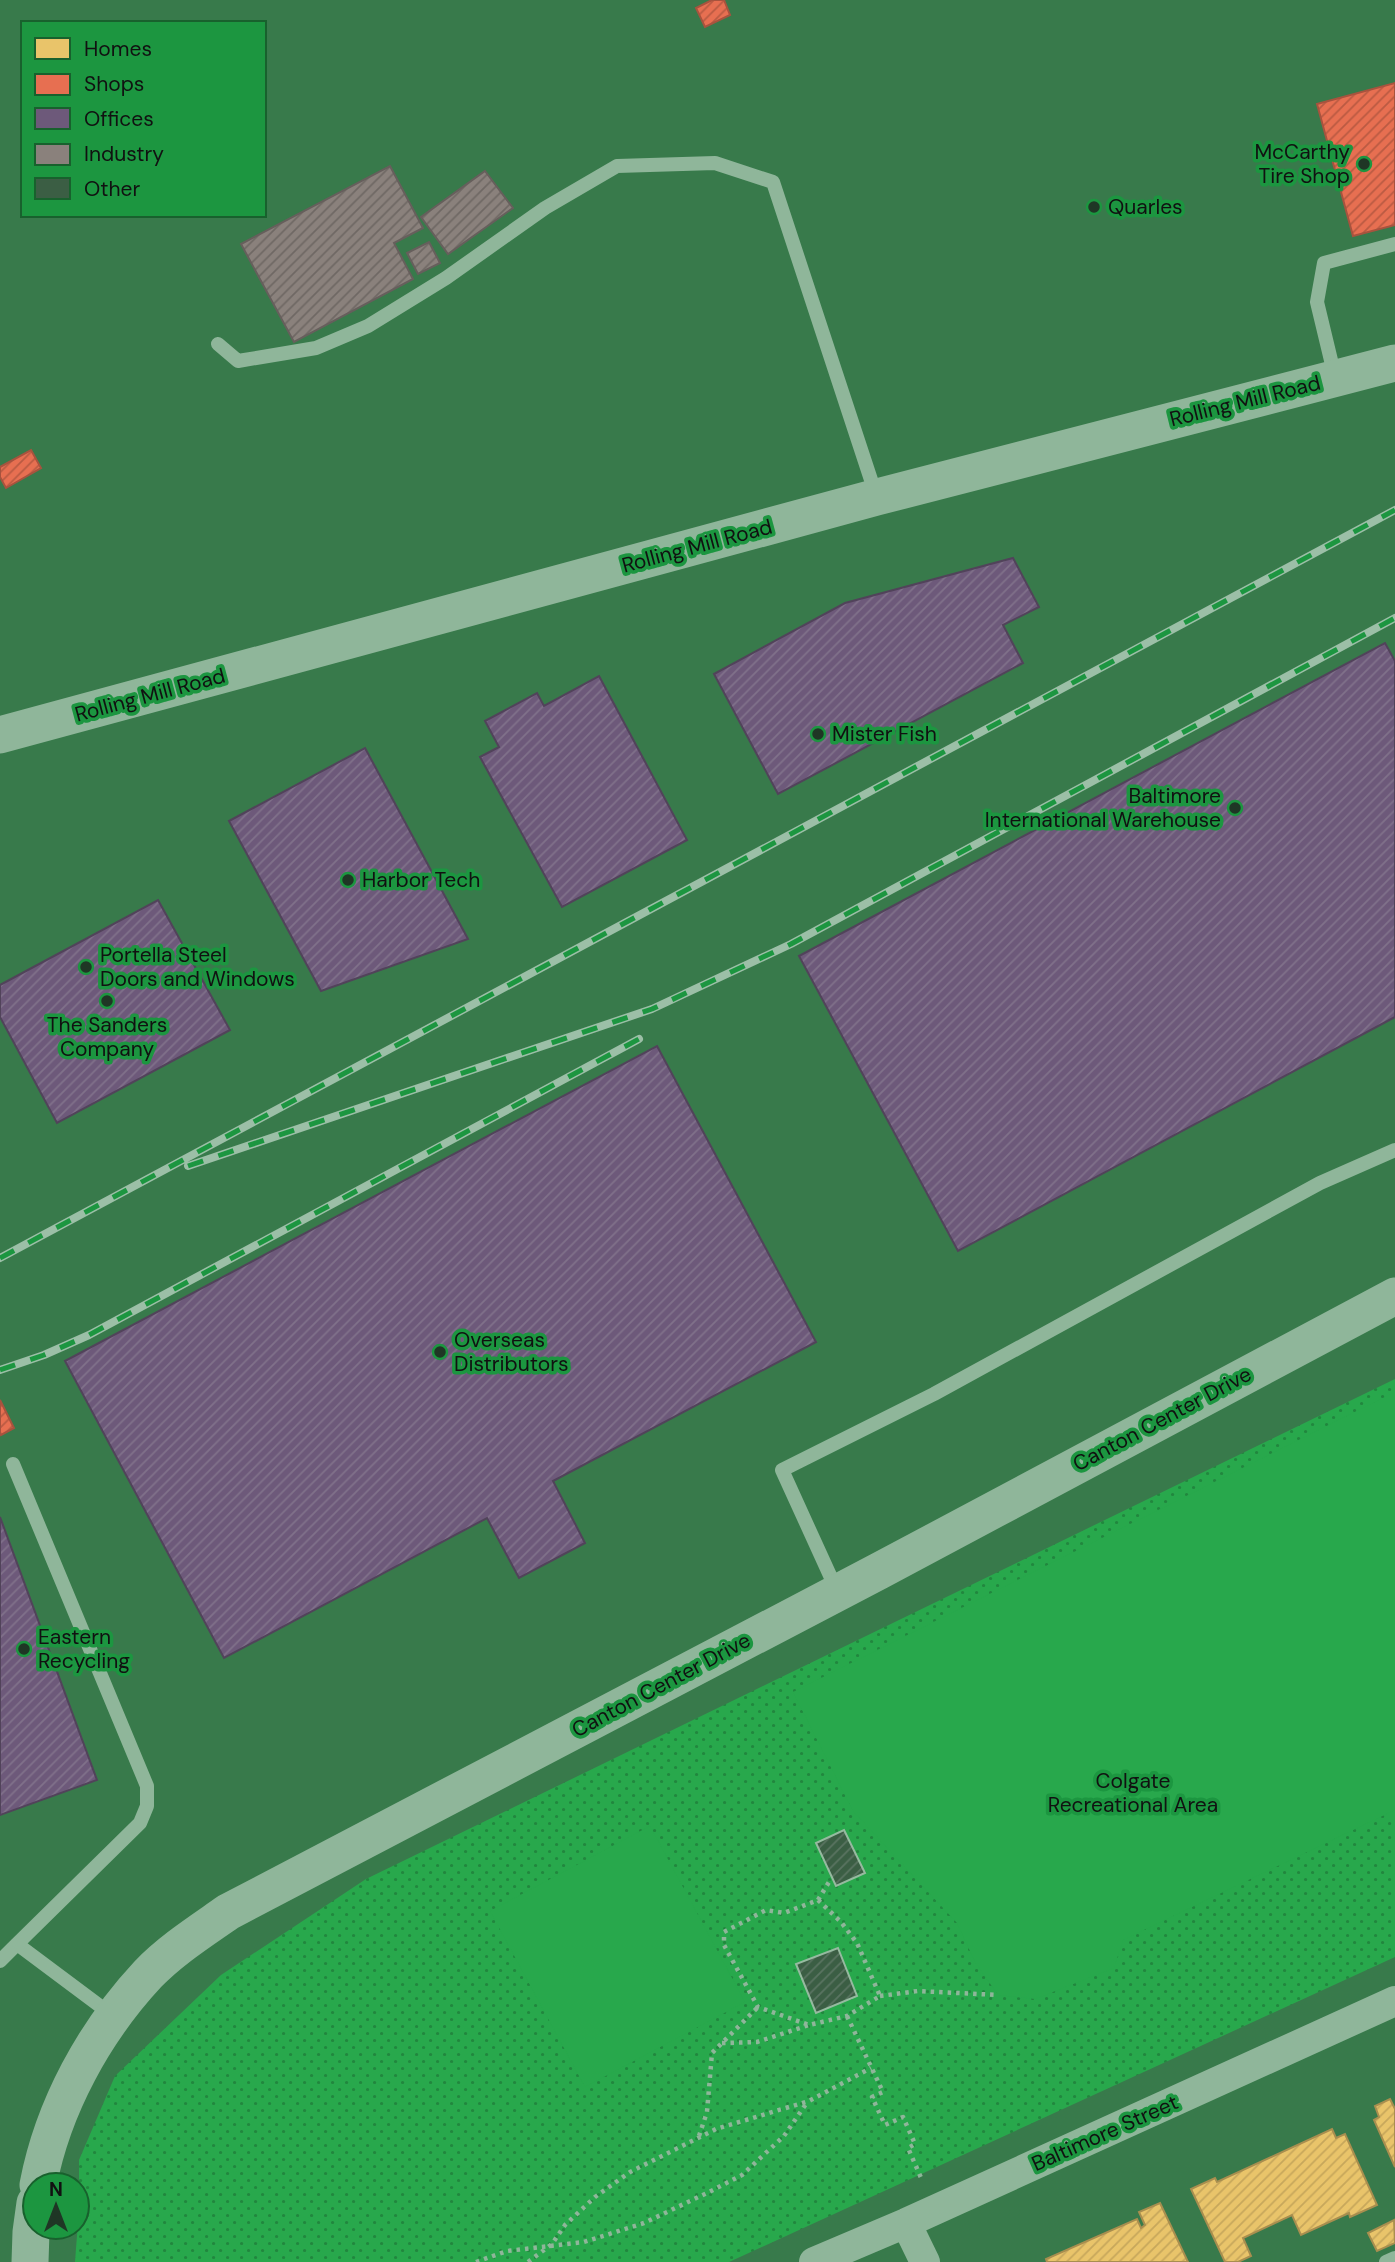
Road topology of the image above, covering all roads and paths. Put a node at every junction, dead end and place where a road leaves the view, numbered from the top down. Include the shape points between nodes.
1 (1395, 244) edge
2 (218, 344) dead end
3 (1395, 363) edge
4 (1335, 378) junction
5 (877, 497) junction
6 (0, 735) edge
7 (1395, 1150) edge
8 (1395, 1296) edge
9 (13, 1464) dead end
10 (838, 1592) junction
11 (829, 1882) dead end
12 (818, 1900) junction
13 (17, 1944) junction
14 (0, 1961) edge
15 (998, 1995) dead end
16 (880, 1996) junction
17 (1395, 2001) edge
18 (758, 2007) junction
19 (113, 2016) junction
20 (847, 2016) junction
21 (809, 2025) junction
22 (722, 2043) junction
23 (871, 2068) junction
24 (809, 2101) junction
25 (699, 2137) junction
26 (41, 2171) edge
27 (935, 2209) junction
28 (906, 2223) junction
29 (31, 2241) edge
30 (552, 2244) junction
31 (1395, 2258) edge
32 (30, 2262) edge
33 (476, 2262) edge
34 (528, 2262) edge
35 (814, 2262) edge
36 (925, 2262) edge
37 (1386, 2262) edge

1 - 4 lane via 1324,263 1317,302
2 - 5 lane via 238,361 316,348 368,326 545,208 617,166 716,163 773,182
3 - 4 street, Rolling Mill Road
4 - 5 street, Rolling Mill Road
5 - 6 street, Rolling Mill Road
7 - 10 lane via 1320,1183 934,1394 782,1470
8 - 10 street, Canton Center Drive
9 - 13 lane via 147,1786 147,1806 140,1823
10 - 19 street, Canton Center Drive via 228,1912 149,1973
11 - 12 path
12 - 16 path via 857,1943
12 - 18 path via 784,1913 765,1910 723,1932 723,1945
13 - 14 lane
13 - 19 lane
15 - 16 path via 918,1991
16 - 20 path
17 - 27 street, Baltimore Street
18 - 21 path
18 - 22 path
19 - 26 street, Canton Center Drive via 64,2103
20 - 21 path
20 - 23 path
21 - 22 path via 757,2042
22 - 25 path via 712,2053
23 - 24 path
23 - 27 path via 883,2092 872,2097 885,2125 903,2117 915,2144 908,2148
24 - 25 path
24 - 30 path via 784,2136 742,2175 644,2223 584,2242
25 - 30 path via 630,2172 595,2197
27 - 28 street, Baltimore Street
28 - 35 street, Baltimore Street
28 - 36 street
29 - 32 street
30 - 33 path via 507,2251
30 - 34 path
31 - 37 lane

